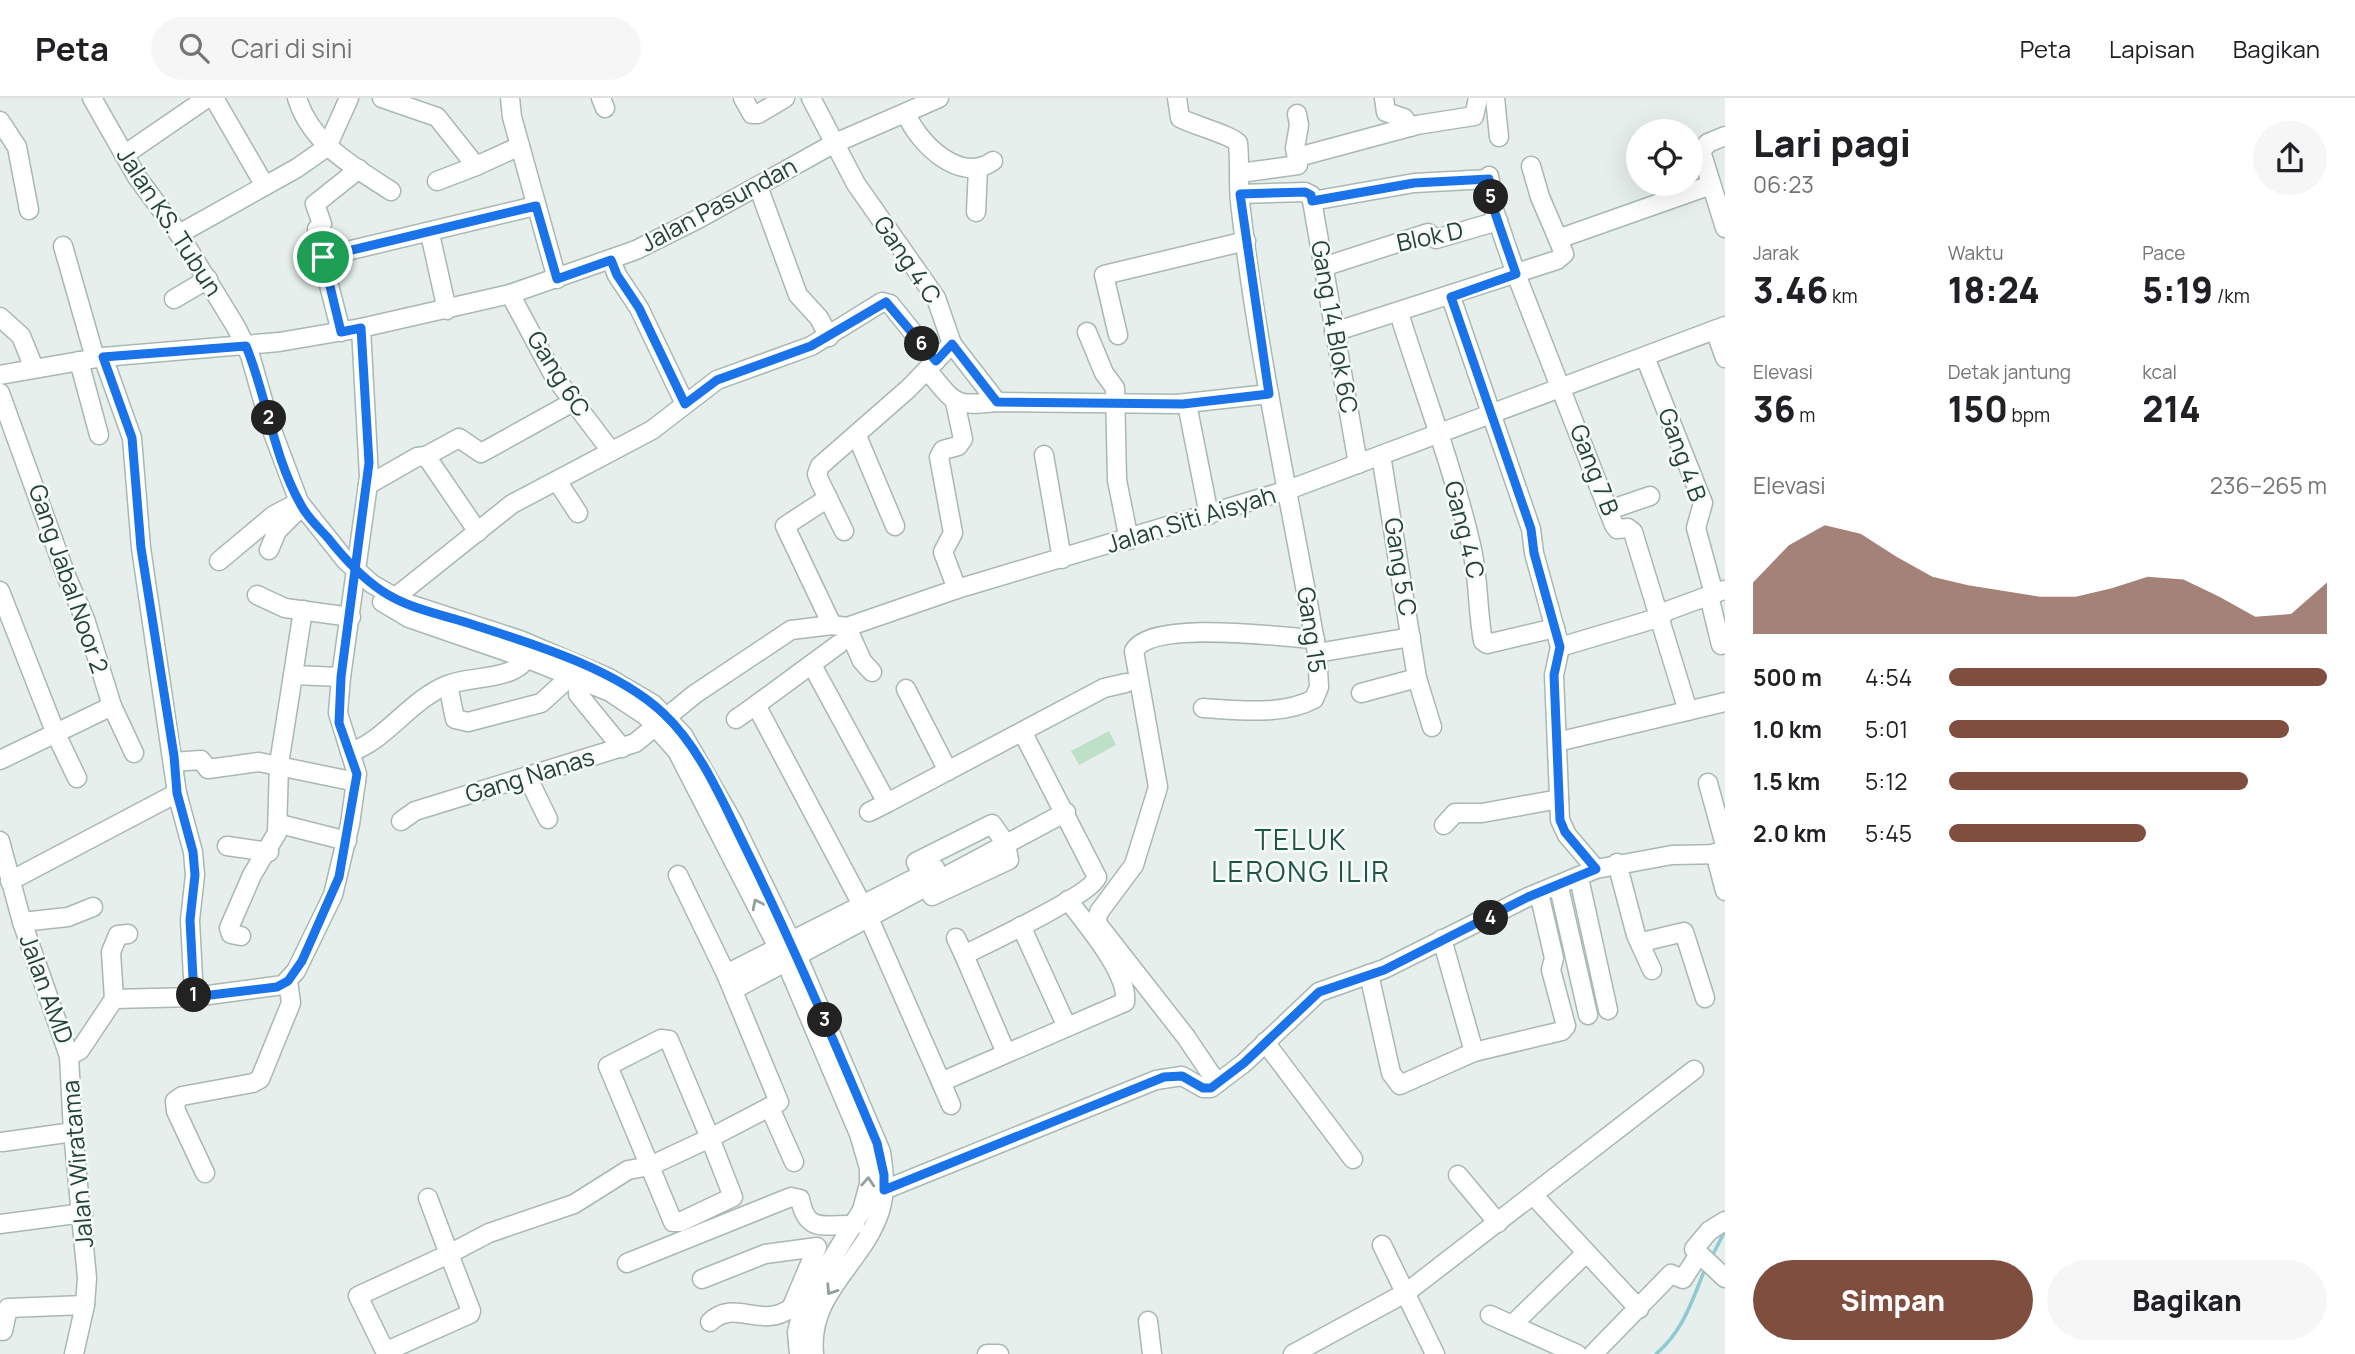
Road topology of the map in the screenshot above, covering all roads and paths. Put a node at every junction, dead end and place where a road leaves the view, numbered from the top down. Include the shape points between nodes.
1 (93, 98) edge
2 (207, 98) edge
3 (214, 98) edge
4 (297, 98) edge
5 (349, 98) edge
6 (382, 98) edge
7 (510, 98) edge
8 (785, 98) edge
9 (811, 98) edge
10 (940, 98) edge
11 (1177, 98) edge
12 (1384, 98) edge
13 (1478, 98) edge
14 (1495, 98) edge
15 (182, 105) edge
16 (748, 106) edge
17 (906, 113) junction
18 (1297, 114) dead end
19 (0, 121) edge
20 (1410, 127) junction
21 (1725, 136) edge
22 (1499, 137) dead end
23 (833, 144) junction
24 (520, 146) junction
25 (327, 147) junction
26 (124, 155) junction
27 (1298, 158) junction
28 (476, 166) junction
29 (1531, 166) dead end
30 (359, 169) junction
31 (1240, 173) junction
32 (438, 181) dead end
33 (1711, 185) junction
34 (265, 186) junction
35 (758, 186) junction
36 (391, 191) dead end
37 (1240, 194) junction
38 (1309, 196) junction
39 (536, 206) junction
40 (29, 210) dead end
41 (976, 212) dead end
42 (1496, 216) junction
43 (1725, 228) edge
44 (179, 233) junction
45 (430, 234) junction
46 (1558, 239) junction
47 (1246, 241) junction
48 (63, 246) dead end
49 (323, 257) junction
50 (611, 260) junction
51 (1323, 267) junction
52 (1516, 274) junction
53 (208, 279) junction
54 (557, 279) junction
55 (510, 294) junction
56 (1451, 297) junction
57 (174, 299) dead end
58 (447, 310) junction
59 (1399, 313) junction
60 (0, 317) edge
61 (361, 328) junction
62 (1720, 328) edge
63 (341, 332) junction
64 (1087, 332) dead end
65 (1334, 332) junction
66 (1118, 335) dead end
67 (829, 337) junction
68 (952, 344) junction
69 (246, 346) junction
70 (1645, 357) junction
71 (1725, 358) edge
72 (92, 359) junction
73 (932, 366) junction
74 (34, 368) junction
75 (0, 375) edge
76 (1563, 388) junction
77 (0, 393) edge
78 (1269, 394) junction
79 (573, 402) junction
80 (955, 402) junction
81 (997, 402) junction
82 (685, 404) junction
83 (1113, 404) junction
84 (1187, 404) junction
85 (1492, 415) junction
86 (99, 435) dead end
87 (1437, 435) junction
88 (857, 436) junction
89 (611, 451) junction
90 (1044, 455) dead end
91 (1381, 455) junction
92 (426, 456) junction
93 (1359, 464) junction
94 (557, 481) junction
95 (368, 485) junction
96 (1288, 490) junction
97 (1650, 496) dead end
98 (828, 498) junction
99 (300, 504) junction
100 (1609, 510) junction
101 (578, 513) dead end
102 (1209, 515) junction
103 (895, 526) dead end
104 (845, 531) dead end
105 (478, 532) junction
106 (1129, 540) junction
107 (269, 550) dead end
108 (1062, 559) junction
109 (219, 561) dead end
110 (353, 569) junction
111 (957, 589) junction
112 (0, 591) edge
113 (1716, 593) edge
114 (257, 595) dead end
115 (390, 601) junction
116 (303, 610) junction
117 (351, 617) junction
118 (1661, 617) junction
119 (1555, 628) junction
120 (839, 632) junction
121 (1411, 637) junction
122 (1721, 645) dead end
123 (1316, 646) junction
124 (1560, 647) junction
125 (530, 652) junction
126 (812, 665) junction
127 (872, 672) dead end
128 (293, 675) junction
129 (341, 677) junction
130 (575, 677) junction
131 (1417, 678) junction
132 (1126, 683) dead end
133 (448, 685) junction
134 (906, 689) dead end
135 (1361, 693) dead end
136 (1725, 702) edge
137 (756, 705) junction
138 (112, 706) junction
139 (1203, 708) dead end
140 (1688, 711) junction
141 (736, 719) dead end
142 (662, 721) junction
143 (1432, 727) dead end
144 (1023, 733) junction
145 (56, 734) junction
146 (1557, 742) junction
147 (622, 748) junction
148 (350, 752) junction
149 (134, 753) dead end
150 (0, 760) edge
151 (174, 762) junction
152 (279, 764) junction
153 (948, 771) junction
154 (527, 776) junction
155 (77, 778) dead end
156 (356, 782) junction
157 (1708, 783) dead end
158 (177, 793) junction
159 (1559, 799) junction
160 (887, 803) junction
161 (1063, 808) junction
162 (869, 812) dead end
163 (548, 819) dead end
164 (401, 821) dead end
165 (280, 824) junction
166 (1444, 825) dead end
167 (1003, 839) junction
168 (0, 841) edge
169 (347, 841) junction
170 (227, 846) dead end
171 (1717, 848) edge
172 (269, 852) junction
173 (1617, 863) junction
174 (1596, 869) junction
175 (678, 875) dead end
176 (1579, 878) junction
177 (10, 881) junction
178 (923, 881) junction
179 (1559, 887) junction
180 (1725, 891) edge
181 (1539, 893) junction
182 (1068, 900) junction
183 (93, 907) dead end
184 (865, 910) junction
185 (22, 922) junction
186 (1021, 926) junction
187 (128, 934) dead end
188 (241, 936) dead end
189 (956, 938) dead end
190 (1442, 939) junction
191 (1642, 943) junction
192 (788, 951) junction
193 (964, 956) junction
194 (1652, 970) dead end
195 (1369, 974) junction
196 (288, 981) junction
197 (729, 982) junction
198 (194, 997) junction
199 (1705, 998) dead end
200 (114, 999) junction
201 (1608, 1010) dead end
202 (1588, 1015) dead end
203 (1067, 1027) junction
204 (1265, 1042) junction
205 (1474, 1052) junction
206 (1006, 1053) junction
207 (69, 1056) junction
208 (1694, 1070) dead end
209 (942, 1082) junction
210 (1217, 1083) junction
211 (951, 1105) dead end
212 (770, 1108) junction
213 (73, 1132) junction
214 (710, 1138) junction
215 (2, 1142) dead end
216 (1353, 1159) dead end
217 (794, 1163) dead end
218 (650, 1166) junction
219 (205, 1173) dead end
220 (1458, 1175) dead end
221 (884, 1190) junction
222 (1534, 1196) junction
223 (428, 1198) dead end
224 (83, 1213) junction
225 (1725, 1221) edge
226 (1498, 1223) junction
227 (0, 1224) edge
228 (855, 1225) junction
229 (851, 1245) junction
230 (1382, 1245) dead end
231 (817, 1247) junction
232 (449, 1254) junction
233 (1585, 1254) junction
234 (1706, 1260) edge
235 (627, 1263) dead end
236 (702, 1279) dead end
237 (1407, 1292) junction
238 (85, 1305) junction
239 (796, 1309) junction
240 (1639, 1309) junction
241 (1490, 1315) dead end
242 (1148, 1321) dead end
243 (710, 1322) dead end
244 (1512, 1325) junction
245 (3, 1331) dead end
246 (74, 1354) edge
247 (799, 1354) edge
248 (814, 1354) edge
249 (987, 1354) edge
250 (996, 1354) edge
251 (1152, 1354) edge
252 (1293, 1354) edge
253 (1435, 1354) edge
254 (1577, 1354) edge
255 (1593, 1354) edge

1 - 26 street, Jalan KS. Tubun
2 - 15 street
3 - 34 street
4 - 25 street via 314,134
5 - 25 street
6 - 28 street via 437,117
7 - 24 street
8 - 16 street
9 - 23 street, Gang 4 C
10 - 17 street, Jalan Pasundan
11 - 31 street, Gang 15 via 1180,118 1235,140
12 - 20 street via 1387,113 1404,118
13 - 20 street via 1475,116
14 - 22 street
15 - 26 street
17 - 23 street, Jalan Pasundan
17 - 41 street via 911,125 942,157 967,168 985,165
18 - 27 street
19 - 40 street via 17,147
20 - 27 street
21 - 33 street via 1701,149
23 - 35 street, Jalan Pasundan
23 - 68 street, Gang 4 C via 936,298
24 - 28 street
24 - 39 street
25 - 30 street
25 - 34 street
26 - 44 street, Jalan KS. Tubun
27 - 31 street via 1298,165 1289,168
28 - 32 street
29 - 46 street
30 - 36 street
30 - 49 street via 315,204 322,224 316,233
31 - 37 street, Gang 15
33 - 43 street
33 - 46 street
34 - 44 street
35 - 50 street, Jalan Pasundan
35 - 67 street via 798,295
37 - 38 street
37 - 47 street, Gang 15
38 - 42 street, Gang 7 B via 1489,177
38 - 51 street, Gang 14 Blok 6C
39 - 45 street
39 - 54 street
42 - 51 street, Blok D via 1435,239 1428,233
42 - 52 street, Gang 7 B
44 - 53 street, Jalan KS. Tubun
45 - 49 street
45 - 58 street
46 - 52 street via 1562,257
47 - 66 street via 1104,275
47 - 78 street, Gang 15
48 - 72 street
49 - 63 street
50 - 54 street, Jalan Pasundan
50 - 82 street
51 - 65 street, Gang 14 Blok 6C
52 - 56 street
52 - 76 street, Gang 7 B
53 - 57 street
53 - 69 street, Jalan KS. Tubun
54 - 55 street, Jalan Pasundan
55 - 58 street, Jalan Pasundan
55 - 79 street, Gang 6C
56 - 59 street
56 - 85 street
58 - 61 street, Jalan Pasundan
59 - 65 street
59 - 87 street, Gang 4 C
60 - 74 street via 22,335
61 - 63 street, Jalan Pasundan
61 - 95 street
62 - 70 street, Jalan Siti Aisyah
62 - 71 street
63 - 69 street, Jalan Pasundan
64 - 83 street via 1104,373 1114,383
65 - 93 street, Gang 14 Blok 6C
67 - 73 street via 886,302
67 - 82 street via 723,377
68 - 73 street
68 - 81 street, Gang 4 C
69 - 72 street, Jalan Pasundan
69 - 99 street, Jalan KS. Tubun
70 - 76 street, Jalan Siti Aisyah
70 - 113 street, Gang 4 B via 1703,503 1696,528
72 - 74 street, Jalan Pasundan
72 - 86 street
72 - 151 street via 132,438 144,568
73 - 80 street
73 - 88 street
74 - 75 street, Jalan Pasundan
76 - 85 street, Jalan Siti Aisyah
76 - 100 street, Gang 7 B
77 - 138 street, Gang Jabal Noor 2 via 85,619
78 - 84 street
78 - 96 street, Gang 15
79 - 89 street, Gang 6C
79 - 92 street via 481,453 459,438
80 - 81 street
80 - 111 street via 963,439 939,457 953,533 943,552
81 - 83 street
82 - 89 street via 652,430
83 - 84 street
83 - 106 street via 1117,480
84 - 102 street
85 - 87 street, Jalan Siti Aisyah
85 - 119 street via 1531,529
87 - 91 street, Jalan Siti Aisyah
87 - 119 street, Gang 4 C via 1472,547 1483,641 1487,644
88 - 98 street via 818,470
88 - 103 street
89 - 94 street
90 - 108 street
91 - 93 street, Jalan Siti Aisyah
91 - 121 street, Gang 5 C
92 - 95 street
92 - 105 street
93 - 96 street, Jalan Siti Aisyah
94 - 101 street
94 - 105 street via 512,505
95 - 110 street
96 - 102 street, Jalan Siti Aisyah
96 - 123 street, Gang 15
97 - 100 street
98 - 104 street
98 - 120 street via 785,526
99 - 107 street via 277,531
99 - 109 street via 274,515
99 - 110 street, Jalan KS. Tubun
100 - 118 street, Gang 7 B via 1617,529 1628,528 1633,533
102 - 106 street, Jalan Siti Aisyah
105 - 115 street
106 - 108 street, Jalan Siti Aisyah
108 - 111 street, Jalan Siti Aisyah
110 - 115 street, Jalan KS. Tubun
110 - 117 street
111 - 120 street, Jalan Siti Aisyah
112 - 145 street
113 - 118 street
113 - 122 street, Gang 4 B
114 - 116 street via 275,605
115 - 125 street, Jalan KS. Tubun via 409,618
116 - 117 street
116 - 128 street
117 - 129 street
118 - 124 street
118 - 140 street
119 - 124 street
120 - 126 street
120 - 127 street
120 - 142 street, Jalan Siti Aisyah via 791,630 710,682
121 - 123 street
121 - 131 street, Gang 5 C
123 - 139 street, Gang 15 via 1319,691 1309,701 1274,709
123 - 210 street via 1187,631 1142,642 1134,651 1158,785 1134,865 1096,922
124 - 146 street via 1554,675
125 - 130 street
125 - 133 street via 517,670
125 - 142 street via 609,678 644,698
126 - 137 street
126 - 160 street
128 - 129 street
128 - 152 street
129 - 148 street via 339,723
130 - 133 street via 541,703 468,722 455,719
130 - 142 street
130 - 147 street via 578,694
131 - 135 street
131 - 143 street, Gang 5 C
132 - 144 street via 1104,688
133 - 148 street via 408,708 363,747
134 - 153 street
136 - 140 street
137 - 141 street
137 - 184 street
138 - 145 street, Gang Jabal Noor 2
138 - 149 street
140 - 146 street
142 - 147 street, Gang Nanas via 642,739
142 - 192 street
144 - 153 street
144 - 161 street
145 - 150 street, Gang Jabal Noor 2
145 - 155 street
146 - 159 street
147 - 154 street, Gang Nanas
148 - 156 street
151 - 152 street via 201,760 208,769
151 - 158 street
152 - 156 street
152 - 165 street
153 - 160 street
154 - 163 street
154 - 164 street, Gang Nanas via 415,811
156 - 169 street
157 - 171 street
158 - 177 street
158 - 198 street via 195,865 190,920
159 - 166 street via 1482,813 1455,813
159 - 174 street via 1563,829
160 - 162 street
161 - 167 street
161 - 182 street via 1097,877 1093,886
165 - 169 street
165 - 172 street
167 - 178 street
167 - 178 street via 994,825 986,826 920,859 916,866
167 - 178 street via 1009,860 935,896
168 - 177 street, Jalan AMD
169 - 196 street via 336,858 333,895
170 - 172 street
171 - 173 street
171 - 180 street
172 - 188 street via 252,875 229,928 231,934
173 - 174 street
173 - 191 street
174 - 176 street
175 - 197 street
176 - 179 street
176 - 201 street
177 - 185 street, Jalan AMD
178 - 184 street
179 - 181 street
179 - 202 street
181 - 190 street
181 - 205 street via 1565,1027
182 - 186 street
182 - 203 street via 1108,956 1126,997 1121,1006
183 - 185 street via 68,917
184 - 192 street
184 - 209 street
185 - 207 street, Jalan AMD
186 - 193 street
186 - 203 street
187 - 200 street via 117,936 111,948
189 - 193 street
190 - 195 street
190 - 205 street
191 - 194 street
191 - 199 street via 1684,932
192 - 197 street
192 - 221 street via 877,1143
228 -> 192 street via 867,1196 866,1156
193 - 206 street
195 - 204 street via 1319,992
195 - 205 street via 1397,1083 1404,1084
196 - 198 street via 277,987
196 - 219 street via 291,1003 260,1079 175,1101
197 - 212 street via 778,1096 779,1102
198 - 200 street
200 - 207 street, Jalan Wiratama via 80,1050
203 - 206 street
204 - 210 street
204 - 216 street
206 - 209 street
207 - 213 street, Jalan Wiratama
208 - 222 street
209 - 211 street
210 - 221 street via 1206,1089 1182,1076 1156,1080
212 - 214 street
212 - 217 street
213 - 215 street
213 - 224 street, Jalan Wiratama
214 - 218 street
214 - 218 street via 734,1194 725,1203 674,1223
214 - 218 street via 673,1047 669,1040 661,1039 608,1066
218 - 232 street via 628,1170 573,1204 489,1233
220 - 226 street
221 - 229 street via 880,1211
222 - 226 street
222 - 233 street
223 - 232 street
224 - 227 street
224 - 238 street, Jalan Wiratama
225 - 234 street via 1709,1231
226 - 237 street
228 - 229 street
228 - 235 street via 811,1223 803,1217 800,1199 791,1197
229 - 231 street
229 - 239 street
229 -> 248 street via 815,1318
230 - 237 street
231 - 236 street via 765,1254
231 - 239 street
232 - 232 street via 470,1314 384,1349 359,1294
233 - 240 street
233 - 244 street
234 - 240 street via 1683,1279 1671,1274
237 - 252 street
237 - 253 street
238 - 245 street via 8,1308
238 - 246 street, Jalan Wiratama
239 - 243 street via 775,1318 725,1312
239 - 247 street
240 - 255 street
241 - 244 street
242 - 251 street
244 - 254 street
249 - 250 street

